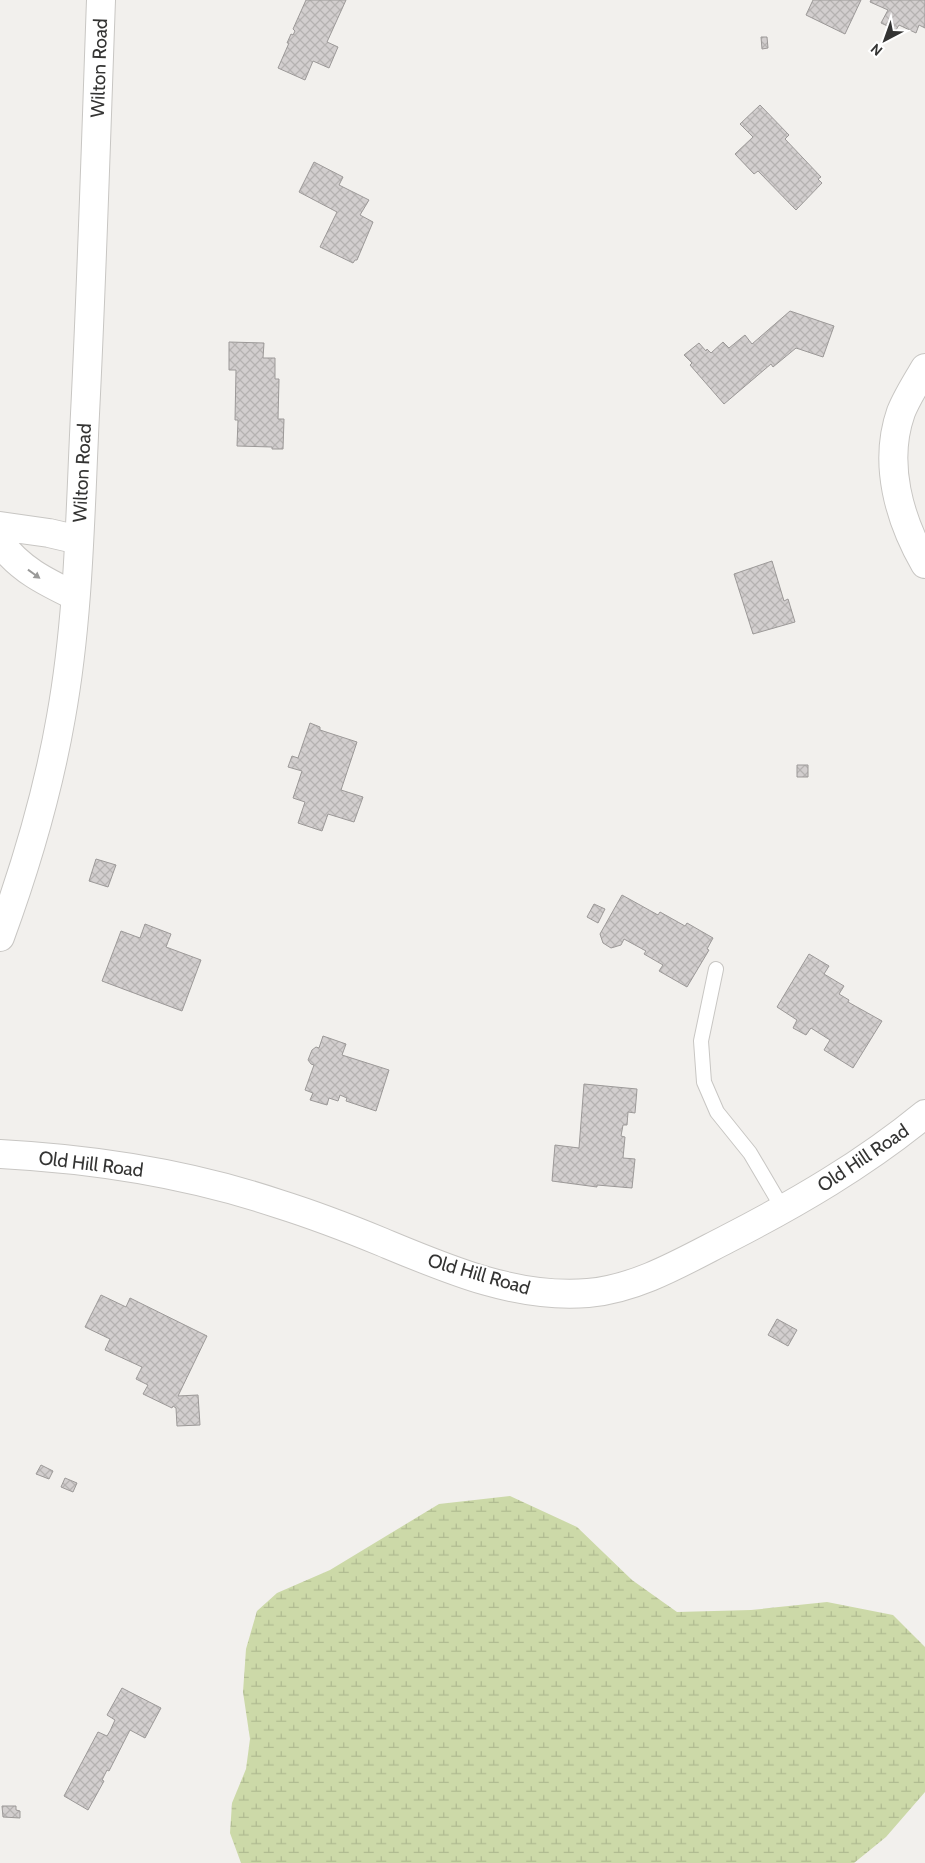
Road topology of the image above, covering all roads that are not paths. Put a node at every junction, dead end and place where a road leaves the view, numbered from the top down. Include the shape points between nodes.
1 (101, 0) edge
2 (925, 368) edge
3 (0, 526) edge
4 (79, 540) junction
5 (0, 542) edge
6 (925, 564) edge
7 (75, 596) junction
8 (0, 937) edge
9 (716, 970) dead end
10 (925, 1114) edge
11 (0, 1154) edge
12 (783, 1209) junction

1 - 4 street, Wilton Road
2 - 6 street via 902,412 893,456 901,510
3 - 4 street
4 - 7 street, Wilton Road
5 -> 7 street via 8,553 40,579
7 - 8 street, Wilton Road via 58,732 29,847
9 - 12 lane via 701,1041 704,1082 717,1112 750,1153
10 - 12 street, Old Hill Road via 868,1158
11 - 12 street, Old Hill Road via 116,1166 228,1188 310,1214 463,1273 548,1293 598,1291 643,1279

